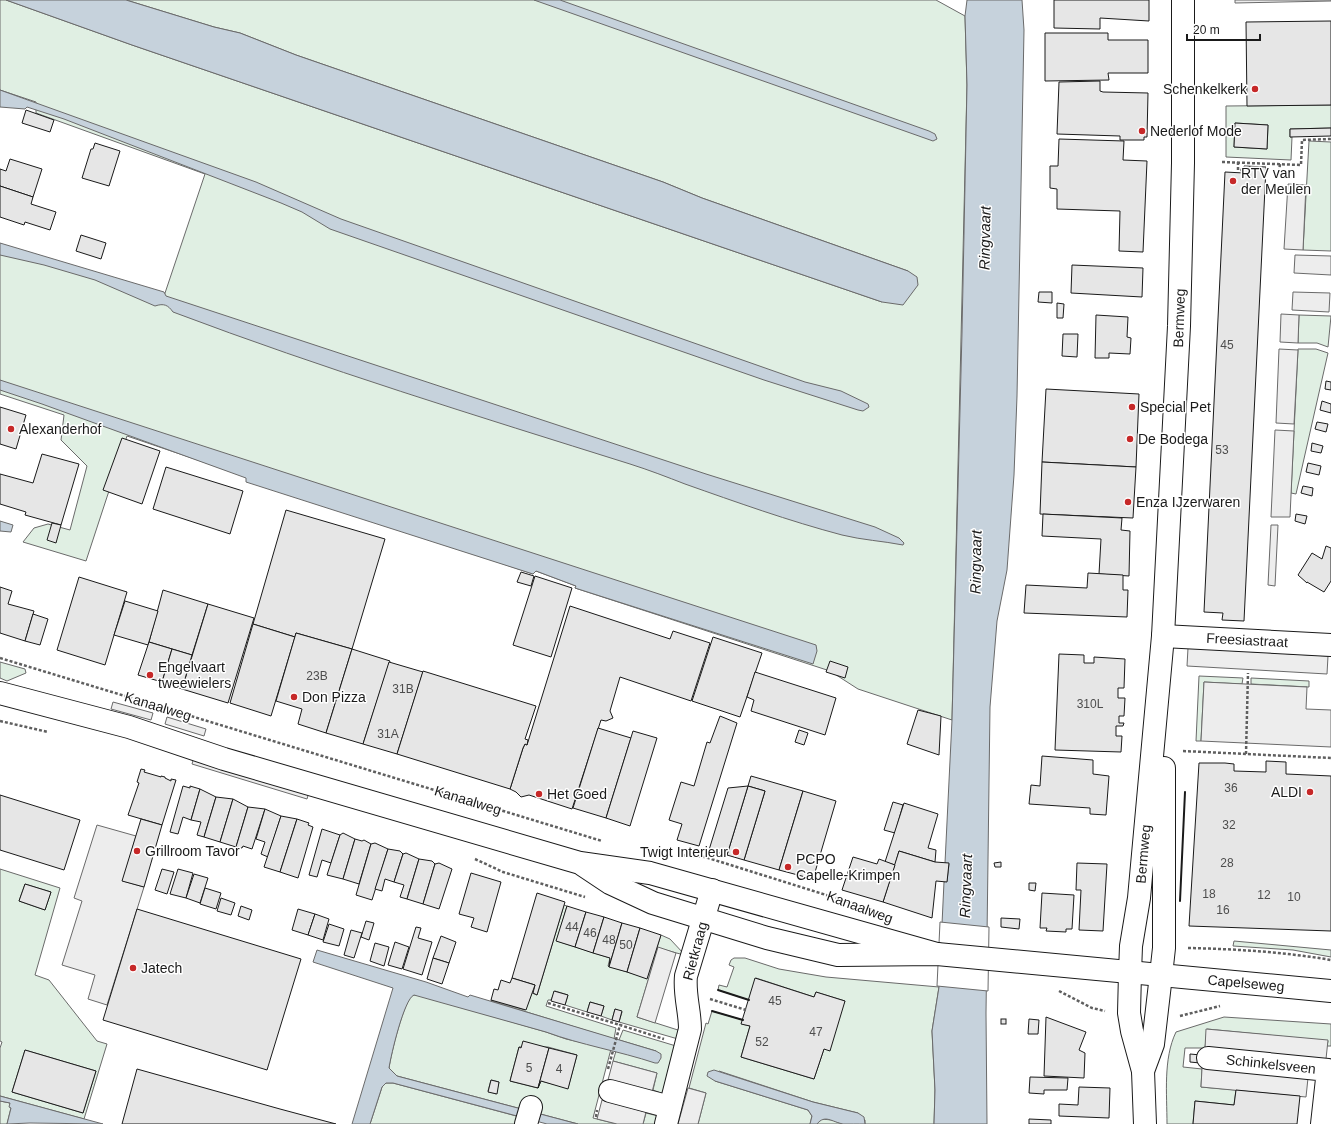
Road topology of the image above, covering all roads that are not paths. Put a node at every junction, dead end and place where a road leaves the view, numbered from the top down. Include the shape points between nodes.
1 (1183, 0) edge
2 (1163, 636) junction
3 (1331, 645) edge
4 (0, 693) edge
5 (580, 863) junction
6 (712, 890) junction
7 (703, 919) junction
8 (937, 954) junction
9 (1130, 973) junction
10 (1161, 975) junction
11 (1331, 991) edge
12 (1208, 1058) dead end
13 (1143, 1071) junction
14 (610, 1092) dead end
15 (668, 1115) edge
16 (1145, 1124) edge
17 (1322, 1124) edge

1 - 2 street, Bermweg via 1183,164 1179,326
2 - 3 street, Freesiastraat
2 - 9 street, Bermweg
2 - 10 street, Bermweg via 1164,948
4 - 5 street, Kanaalweg via 129,727 224,759
5 - 6 street, Kanaalweg via 650,873
5 - 7 street, Kanaalweg via 632,894
6 - 7 street, Rietkraag
6 - 8 street, Kanaalweg
7 - 8 street, Kanaalweg via 838,955
7 - 15 street, Rietkraag via 686,976 690,1023
8 - 9 street, Kanaalweg
9 - 10 street, Kanaalweg
9 - 13 street, Bermweg via 1129,1013
10 - 11 street, Capelseweg
10 - 13 street, Bermweg via 1153,1044
12 - 17 street, Schinkelsveen via 1328,1070
13 - 16 street, Bermweg
14 - 15 street, Rietkraag

